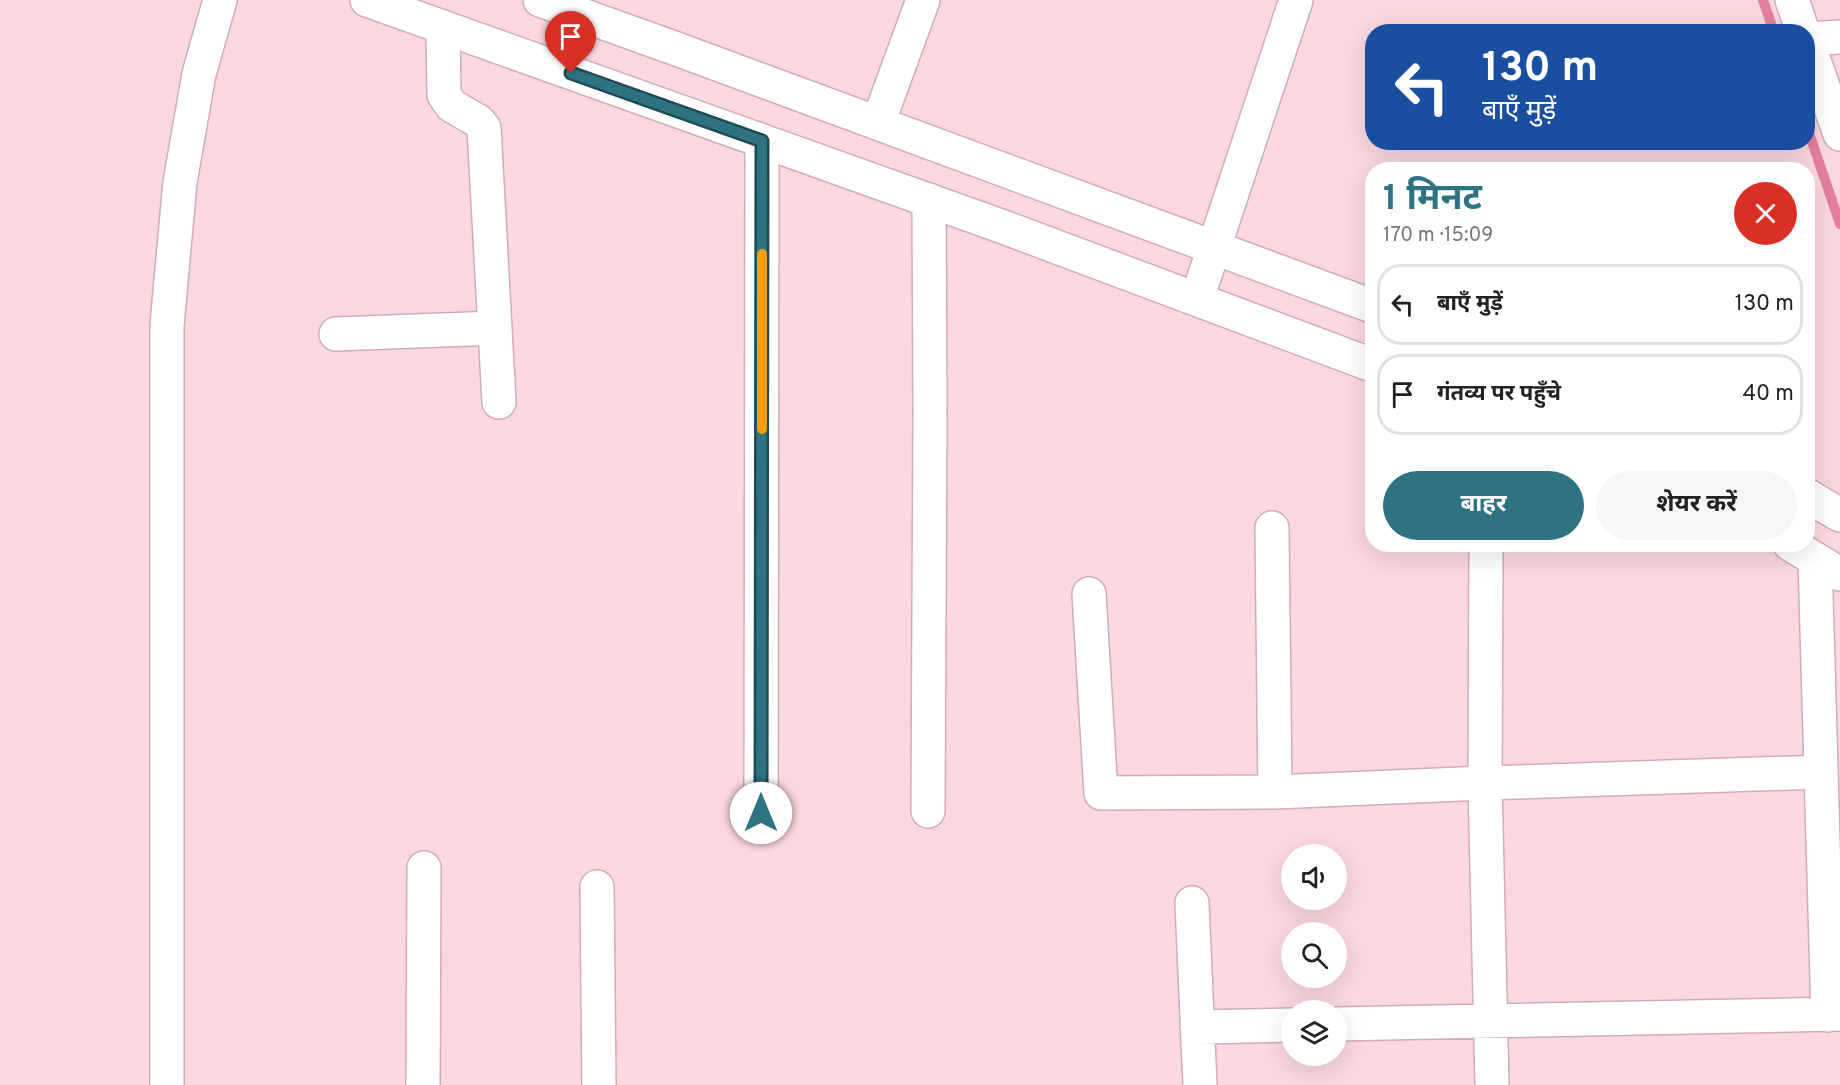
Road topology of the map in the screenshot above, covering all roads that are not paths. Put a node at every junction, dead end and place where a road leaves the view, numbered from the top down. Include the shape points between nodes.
1 (220, 0) edge
2 (367, 0) edge
3 (540, 0) edge
4 (923, 0) edge
5 (1296, 0) edge
6 (1792, 0) edge
7 (1800, 24) edge
8 (443, 27) junction
9 (1840, 37) edge
10 (1815, 39) edge
11 (1815, 64) edge
12 (878, 123) junction
13 (1840, 134) edge
14 (762, 141) junction
15 (929, 200) junction
16 (1214, 247) junction
17 (1197, 299) junction
18 (1365, 303) edge
19 (495, 328) junction
20 (336, 334) dead end
21 (1365, 362) edge
22 (499, 402) dead end
23 (1815, 500) edge
24 (1840, 515) edge
25 (1272, 528) dead end
26 (1485, 552) edge
27 (1815, 559) edge
28 (1089, 594) dead end
29 (1821, 772) junction
30 (1485, 783) junction
31 (1275, 792) junction
32 (928, 811) dead end
33 (761, 813) dead end
34 (424, 868) dead end
35 (597, 887) dead end
36 (1192, 903) dead end
37 (1834, 1014) edge
38 (1490, 1021) junction
39 (1347, 1024) edge
40 (1281, 1025) edge
41 (1197, 1027) junction
42 (167, 1085) edge
43 (423, 1085) edge
44 (599, 1085) edge
45 (1200, 1085) edge
46 (1492, 1085) edge

1 - 42 street via 199,74 180,182 167,325
2 - 8 street
3 - 12 street
4 - 12 street
5 - 16 street
6 - 7 street
8 - 14 street
8 - 19 street via 444,95 452,106 484,128
9 - 10 street
11 - 13 street
12 - 16 street
14 - 15 street
14 - 33 street
15 - 17 street
15 - 32 street
16 - 17 street
16 - 18 street
17 - 21 street
19 - 20 street
19 - 22 street
23 - 24 street
25 - 31 street
26 - 30 street
27 - 29 street
28 - 31 street via 1101,793
29 - 30 street
29 - 37 street
30 - 31 street
30 - 38 street
34 - 43 street
35 - 44 street
36 - 41 street
37 - 38 street
38 - 39 street
38 - 46 street
40 - 41 street
41 - 45 street

